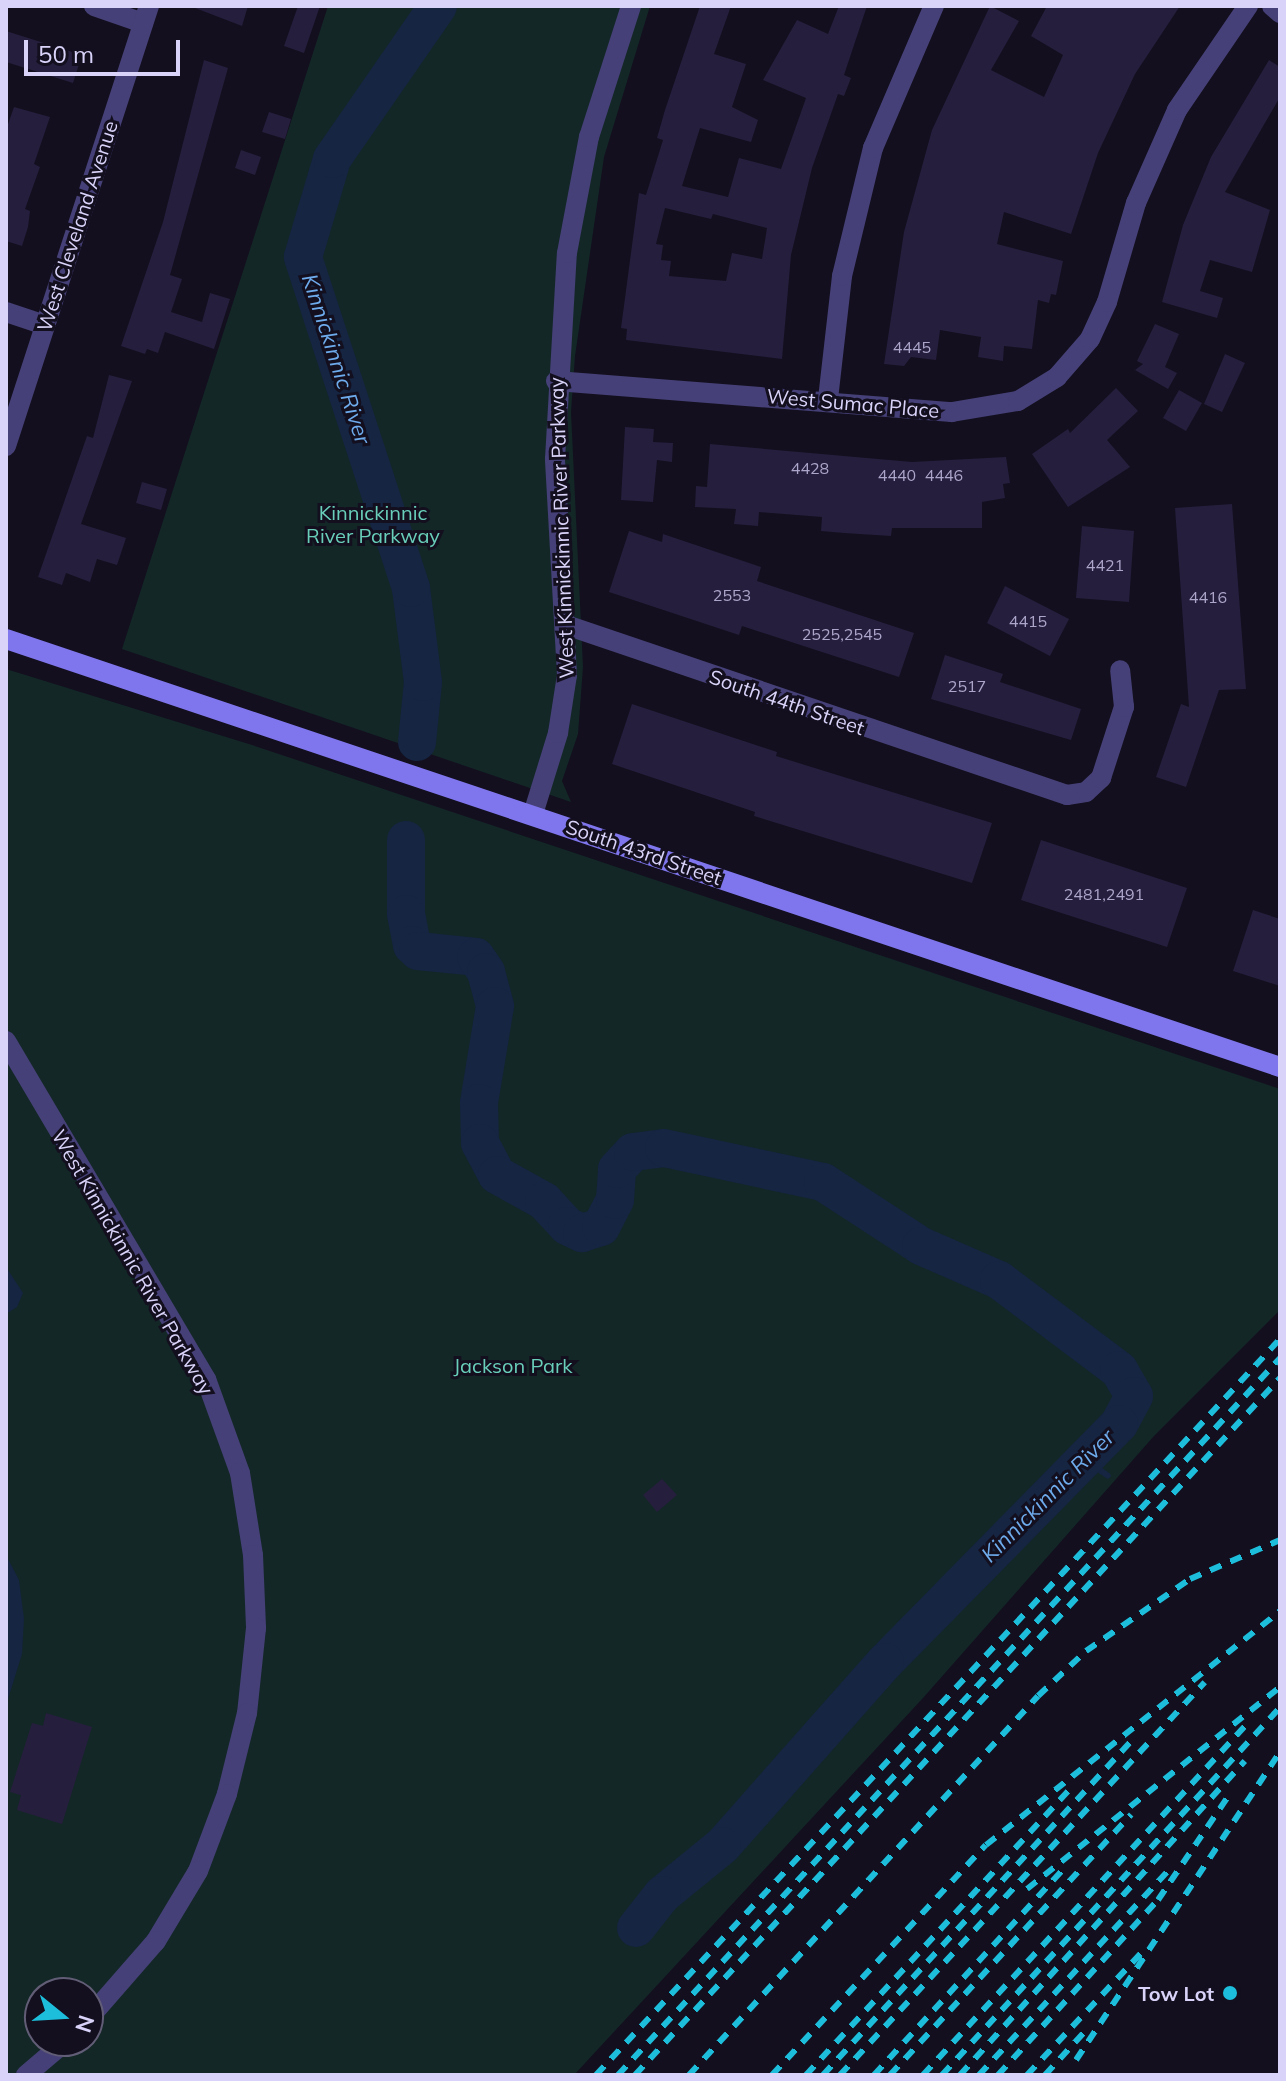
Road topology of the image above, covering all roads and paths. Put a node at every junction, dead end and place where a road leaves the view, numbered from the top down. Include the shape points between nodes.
1 (94, 6) edge
2 (631, 6) edge
3 (934, 6) edge
4 (1248, 6) edge
5 (1272, 6) edge
6 (1280, 13) edge
7 (146, 14) edge
8 (6, 312) edge
9 (45, 325) junction
10 (556, 381) junction
11 (828, 399) junction
12 (6, 446) edge
13 (566, 625) junction
14 (6, 639) edge
15 (1120, 670) dead end
16 (533, 814) junction
17 (6, 1041) edge
18 (1280, 1067) edge
19 (104, 2001) edge
20 (47, 2057) edge
21 (26, 2075) edge

1 - 7 street
2 - 10 street, West Kinnickinnic River Parkway via 589,137 567,253
3 - 11 street via 873,148 842,276
4 - 11 street, West Sumac Place via 1177,110 1136,203 1107,302 1090,339 1057,377 1018,401 952,412
5 - 6 street
7 - 9 street, West Cleveland Avenue
8 - 9 street
9 - 12 street, West Cleveland Avenue
10 - 11 street, West Sumac Place
10 - 13 street, West Kinnickinnic River Parkway via 555,459
13 - 15 street, South 44th Street via 1067,795 1086,792 1101,778 1124,707
13 - 16 street, West Kinnickinnic River Parkway via 564,702
14 - 16 main road, South 43rd Street
16 - 18 main road, South 43rd Street
17 - 19 street, West Kinnickinnic River Parkway via 206,1379 240,1473 253,1555 256,1628 249,1699 227,1794 198,1871 156,1941
20 - 21 street

